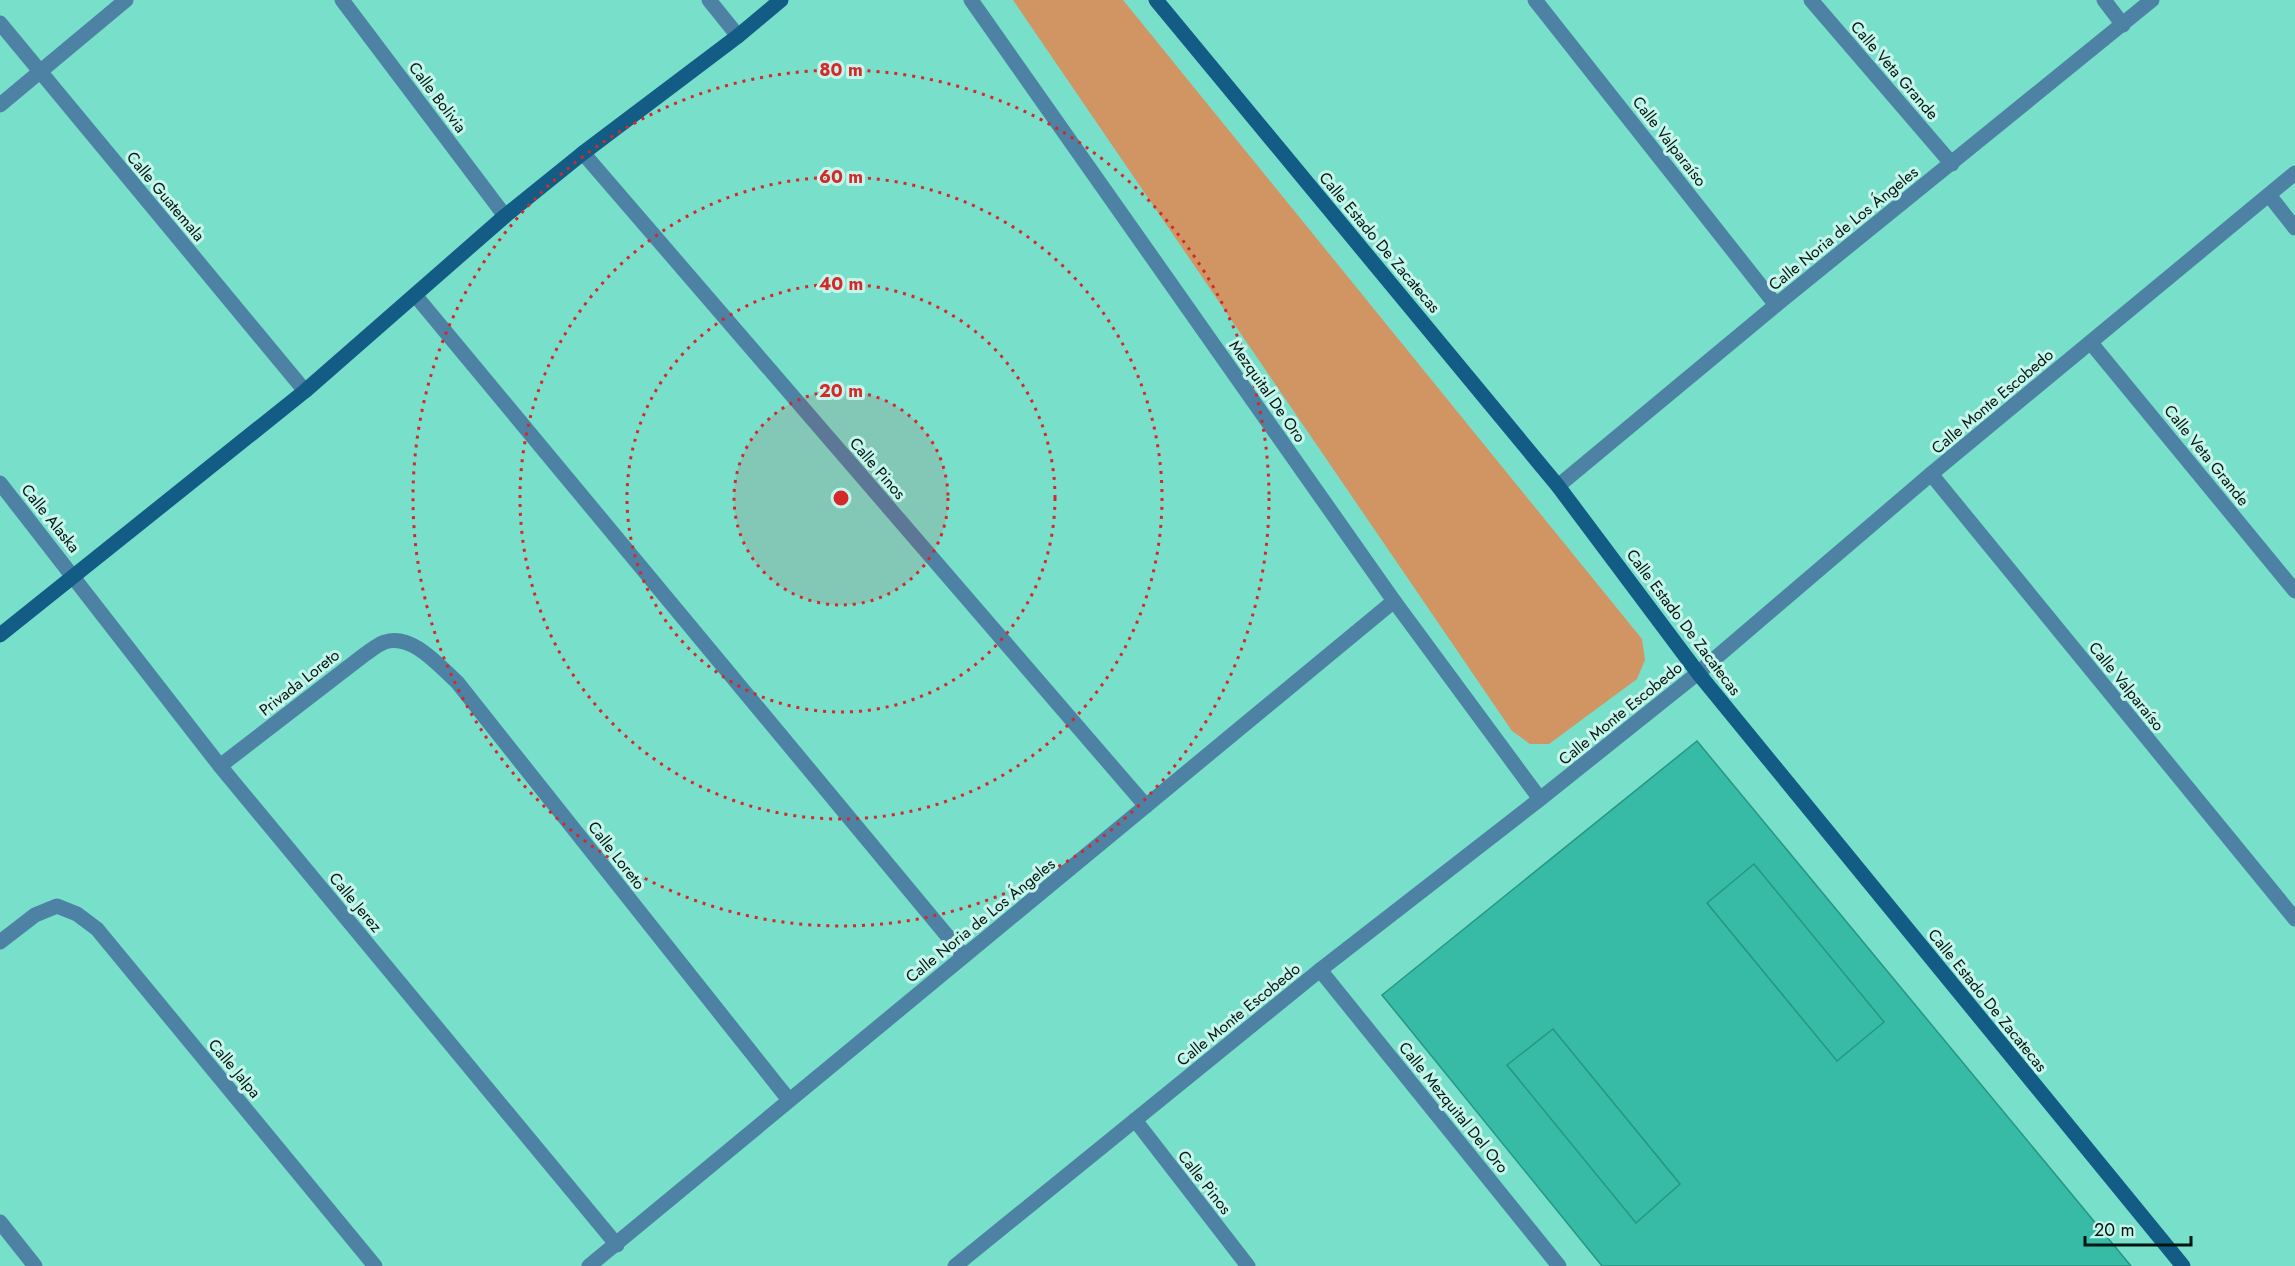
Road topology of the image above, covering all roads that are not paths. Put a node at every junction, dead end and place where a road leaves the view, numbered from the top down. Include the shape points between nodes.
1 (126, 0) edge
2 (342, 0) edge
3 (709, 0) edge
4 (781, 0) edge
5 (971, 0) edge
6 (1535, 0) edge
7 (1811, 0) edge
8 (2104, 0) edge
9 (2152, 0) edge
10 (1162, 2) edge
11 (0, 23) edge
12 (2123, 25) junction
13 (738, 36) junction
14 (40, 72) junction
15 (0, 105) edge
16 (584, 153) junction
17 (1952, 164) junction
18 (2295, 173) edge
19 (2269, 195) junction
20 (506, 216) junction
21 (2295, 228) edge
22 (415, 295) junction
23 (1776, 305) junction
24 (2091, 343) junction
25 (305, 391) junction
26 (1931, 474) junction
27 (0, 483) edge
28 (1558, 486) junction
29 (74, 576) junction
30 (2295, 591) edge
31 (1394, 601) junction
32 (0, 635) edge
33 (407, 642) joint
34 (1698, 673) junction
35 (220, 766) junction
36 (1540, 799) junction
37 (1146, 806) junction
38 (2295, 920) edge
39 (0, 942) edge
40 (964, 956) junction
41 (1320, 970) junction
42 (789, 1100) junction
43 (1134, 1120) junction
44 (0, 1222) edge
45 (616, 1245) junction
46 (35, 1266) edge
47 (375, 1266) edge
48 (589, 1266) edge
49 (955, 1266) edge
50 (1248, 1266) edge
51 (1559, 1266) edge
52 (2183, 1266) edge

1 - 14 street
2 - 20 street, Calle Bolivia
3 - 13 street
4 - 13 street
5 - 31 street, Mezquital De Oro
6 - 23 street, Calle Valparaíso
7 - 17 street, Calle Veta Grande
8 - 12 street
9 - 12 street, Calle Noria de Los Ángeles
10 - 28 street, Calle Estado De Zacatecas
11 - 14 street, Calle Guatemala
12 - 17 street, Calle Noria de Los Ángeles
13 - 16 street
14 - 15 street
14 - 25 street, Calle Guatemala
16 - 20 street
16 - 37 street, Calle Pinos
17 - 23 street, Calle Noria de Los Ángeles
18 - 19 street, Calle Monte Escobedo
19 - 21 street
19 - 24 street, Calle Monte Escobedo
20 - 22 street
22 - 25 street
22 - 40 street
23 - 28 street, Calle Noria de Los Ángeles
24 - 26 street, Calle Monte Escobedo
24 - 30 street, Calle Veta Grande
25 - 29 street
26 - 34 street, Calle Monte Escobedo
26 - 38 street, Calle Valparaíso
27 - 29 street, Calle Alaska
28 - 34 street, Calle Estado De Zacatecas
29 - 32 street
29 - 35 street, Calle Jerez
31 - 36 street, Mezquital De Oro
31 - 37 street, Calle Noria de Los Ángeles
33 - 35 street, Privada Loreto via 386,642 364,655
33 - 42 street, Calle Loreto via 457,682
34 - 36 street, Calle Monte Escobedo
34 - 52 street, Calle Estado De Zacatecas
35 - 45 street, Calle Jerez
36 - 41 street, Calle Monte Escobedo
37 - 40 street, Calle Noria de Los Ángeles
39 - 47 street, Calle Jalpa via 35,915 57,906 77,914 97,929
40 - 42 street, Calle Noria de Los Ángeles
41 - 43 street, Calle Monte Escobedo
41 - 51 street, Calle Mezquital Del Oro
42 - 45 street, Calle Noria de Los Ángeles
43 - 49 street, Calle Monte Escobedo
43 - 50 street, Calle Pinos
44 - 46 street
45 - 48 street, Calle Noria de Los Ángeles

